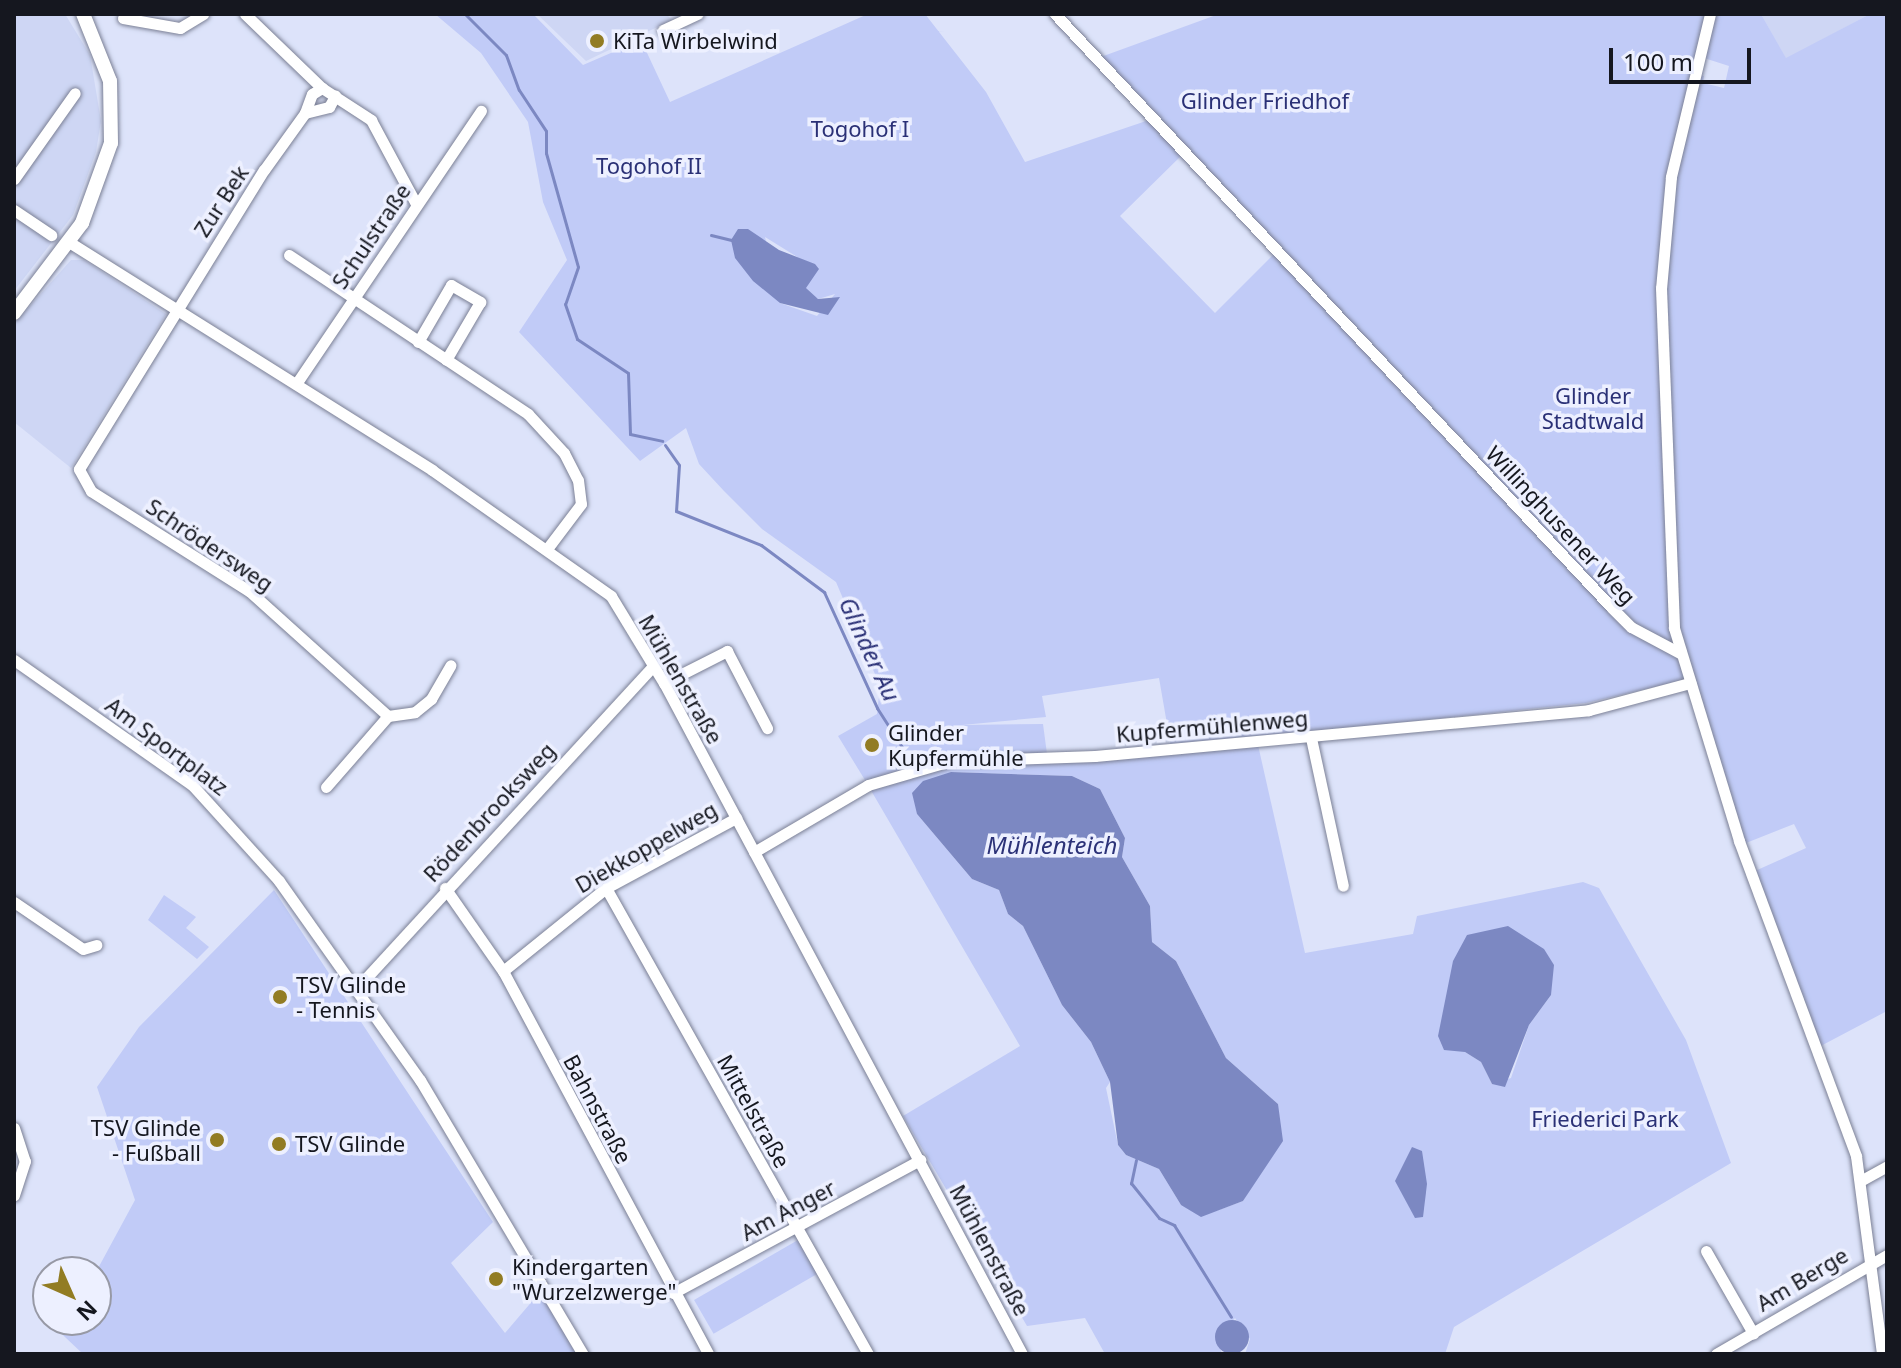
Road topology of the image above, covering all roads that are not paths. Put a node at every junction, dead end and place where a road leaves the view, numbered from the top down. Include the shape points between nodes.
1 (83, 14) edge
2 (203, 14) edge
3 (245, 14) edge
4 (697, 14) edge
5 (1055, 14) edge
6 (1710, 14) edge
7 (123, 18) dead end
8 (663, 30) dead end
9 (322, 88) junction
10 (75, 93) dead end
11 (335, 96) junction
12 (481, 111) dead end
13 (305, 113) junction
14 (14, 179) edge
15 (416, 204) junction
16 (14, 210) edge
17 (51, 235) dead end
18 (69, 242) junction
19 (289, 255) dead end
20 (352, 299) junction
21 (174, 312) junction
22 (14, 313) edge
23 (418, 342) junction
24 (446, 360) junction
25 (296, 384) junction
26 (547, 549) junction
27 (1680, 653) junction
28 (14, 660) edge
29 (451, 665) dead end
30 (653, 666) junction
31 (664, 683) junction
32 (1690, 683) junction
33 (388, 716) junction
34 (767, 728) dead end
35 (1311, 738) junction
36 (326, 787) dead end
37 (736, 818) junction
38 (754, 852) junction
39 (1343, 886) dead end
40 (445, 888) junction
41 (606, 888) junction
42 (14, 902) edge
43 (96, 945) dead end
44 (503, 971) junction
45 (357, 988) junction
46 (14, 1128) edge
47 (920, 1160) junction
48 (1887, 1166) edge
49 (1862, 1180) junction
50 (14, 1195) edge
51 (797, 1229) junction
52 (1706, 1251) dead end
53 (1887, 1255) edge
54 (1873, 1260) junction
55 (673, 1293) junction
56 (1753, 1333) junction
57 (583, 1354) edge
58 (708, 1354) edge
59 (868, 1354) edge
60 (1022, 1354) edge
61 (1716, 1354) edge
62 (1882, 1354) edge

1 - 18 main road via 106,68 114,124 95,197
2 - 7 street via 180,28
3 - 9 street
4 - 8 street
5 - 27 street, Willinghusener Weg via 1612,608 1631,627
6 - 27 street via 1671,177 1661,288 1668,504
9 - 11 street
9 - 13 street, Zur Bek via 312,94
10 - 14 street
11 - 13 street, Zur Bek via 329,107
11 - 15 street via 371,120
12 - 15 street, Schulstraße
13 - 21 street, Zur Bek
15 - 20 street, Schulstraße
16 - 17 street
18 - 21 street, Mühlenstraße
18 - 22 main road
19 - 20 street
20 - 23 street
20 - 25 street, Schulstraße
21 - 25 street, Mühlenstraße
21 - 33 street, Schrödersweg via 83,460 79,476 91,491 249,591
23 - 24 street
23 - 24 street via 451,285 480,302
24 - 26 street via 528,414 564,453 578,480 581,504
25 - 26 street, Mühlenstraße
26 - 30 street, Mühlenstraße via 611,596
27 - 32 street
28 - 45 street, Am Sportplatz via 203,794 279,881
29 - 33 street via 431,699 415,712
30 - 31 street, Mühlenstraße
30 - 40 street, Rödenbrooksweg
31 - 34 street via 727,651
31 - 37 street, Mühlenstraße
32 - 35 street, Kupfermühlenweg via 1589,710
32 - 49 street via 1745,857
33 - 36 street
35 - 38 street, Kupfermühlenweg via 1095,756 950,761 868,785
35 - 39 street
37 - 38 street, Mühlenstraße
37 - 41 street, Diekkoppelweg
38 - 47 street, Mühlenstraße
40 - 44 street, Bahnstraße
40 - 45 street, Rödenbrooksweg
41 - 44 street, Diekkoppelweg
41 - 51 street, Mittelstraße
42 - 43 street via 83,949
44 - 55 street, Bahnstraße
45 - 57 street, Am Sportplatz via 420,1080
46 - 50 street via 25,1158
47 - 51 street, Am Anger
47 - 60 street, Mühlenstraße
48 - 49 street
49 - 54 street
51 - 55 street, Am Anger
51 - 59 street, Mittelstraße
52 - 56 street, Am Berge
53 - 54 street, Am Berge
54 - 56 street, Am Berge
54 - 62 street
55 - 58 street, Bahnstraße
56 - 61 street, Am Berge

